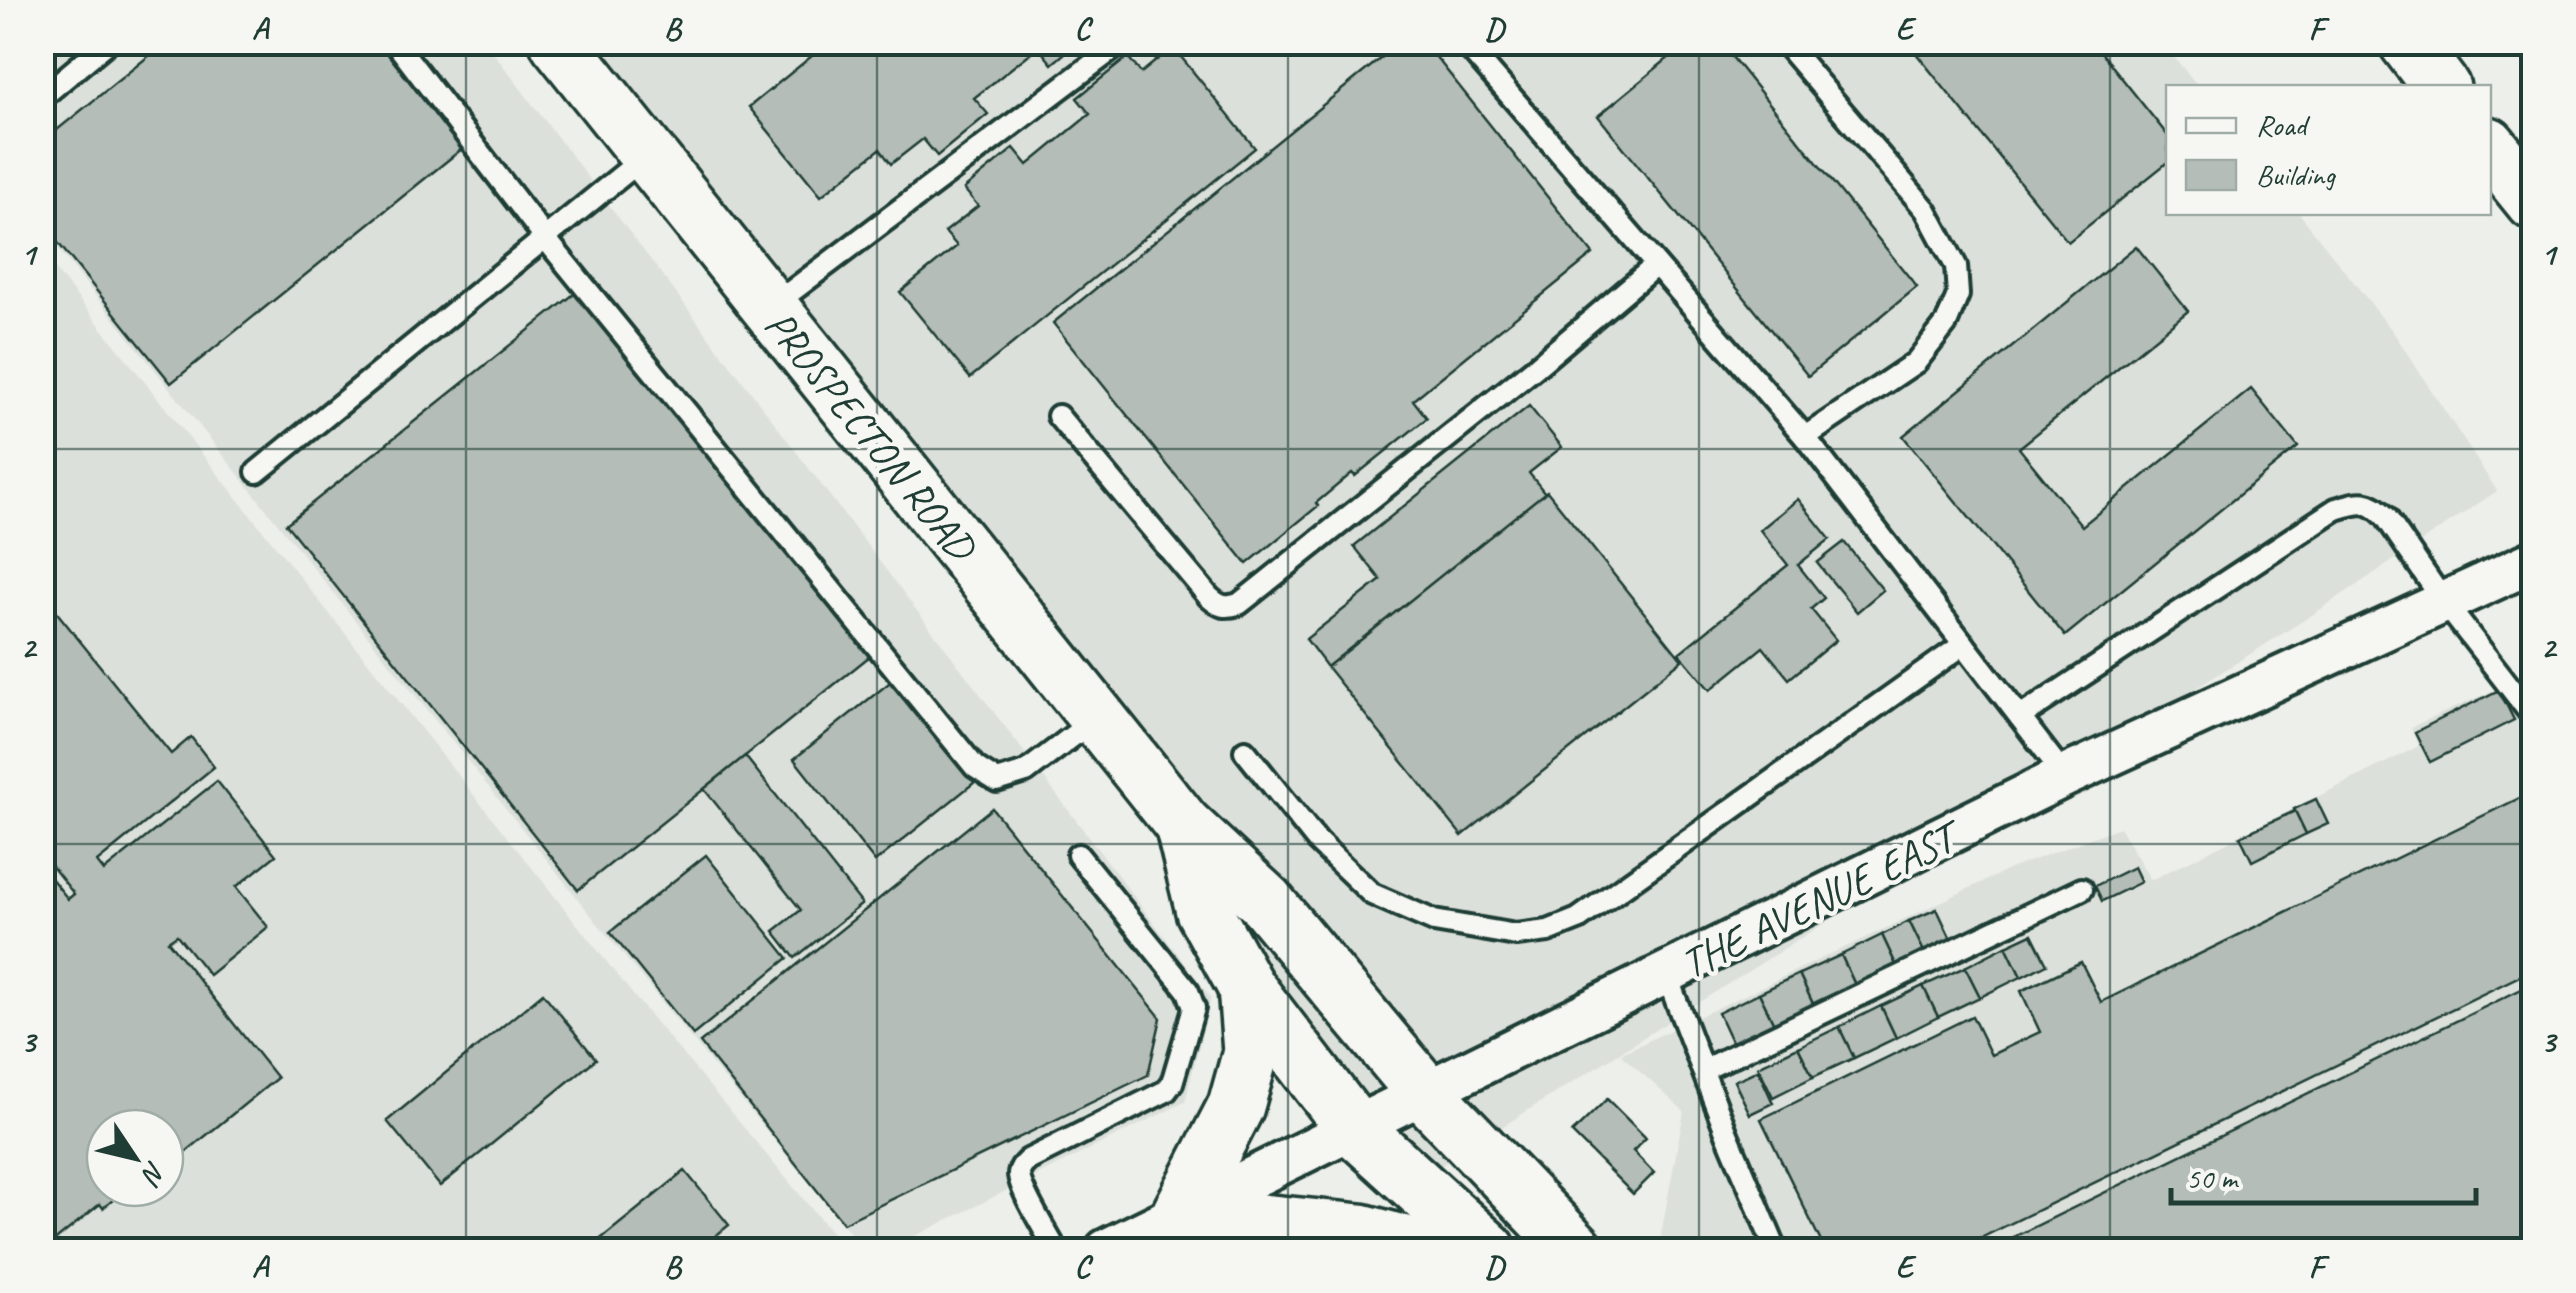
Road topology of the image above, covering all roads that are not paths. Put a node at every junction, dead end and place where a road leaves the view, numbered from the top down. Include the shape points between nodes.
1 (108, 42) edge
2 (395, 42) edge
3 (558, 42) edge
4 (1122, 42) edge
5 (1464, 42) edge
6 (2406, 42) edge
7 (1789, 48) dead end
8 (2440, 85) edge
9 (42, 97) edge
10 (2491, 149) edge
11 (648, 154) junction
12 (2534, 202) edge
13 (545, 238) junction
14 (1656, 265) junction
15 (770, 308) junction
16 (1058, 416) dead end
17 (1805, 437) junction
18 (257, 472) dead end
19 (2534, 561) edge
20 (2444, 602) junction
21 (1964, 644) junction
22 (1097, 717) junction
23 (2020, 717) junction
24 (2534, 718) edge
25 (1245, 751) dead end
26 (2066, 776) junction
27 (1183, 825) junction
28 (1078, 855) dead end
29 (2082, 889) dead end
30 (1666, 974) junction
31 (1246, 987) junction
32 (1703, 1070) junction
33 (1424, 1093) junction
34 (1354, 1128) junction
35 (1180, 1214) junction
36 (1056, 1250) edge
37 (1106, 1250) edge
38 (1428, 1250) edge
39 (1488, 1250) edge
40 (1576, 1250) edge
41 (1776, 1250) edge

1 - 9 lane
2 - 13 lane
3 - 11 main road, PROSPECTON ROAD
4 - 15 lane
5 - 14 lane
6 - 8 main road
7 - 17 lane via 1926,210 1956,266 1958,295 1946,324 1916,362
10 - 12 main road
11 - 13 lane
11 - 15 main road, PROSPECTON ROAD
13 - 18 lane
13 - 22 lane via 975,767 997,781 1026,772
14 - 16 lane via 1229,607 1209,598
14 - 17 lane
15 - 22 main road, PROSPECTON ROAD
17 - 21 lane
19 - 20 street, THE AVENUE EAST
20 - 23 lane via 2376,506 2336,508
20 - 24 lane
20 - 26 street, THE AVENUE EAST
21 - 23 lane
21 - 25 lane via 1578,920 1548,931 1516,935 1434,921 1372,894 1317,841
22 - 27 main road, PROSPECTON ROAD
23 - 26 lane
26 - 30 street, THE AVENUE EAST
27 - 31 main road via 1204,911
27 - 33 main road, PROSPECTON ROAD via 1266,902
28 - 36 lane via 1188,990 1194,1008 1166,1091 1022,1166 1022,1188
29 - 32 lane
30 - 32 lane
30 - 33 street, THE AVENUE EAST
31 - 34 main road
31 - 35 main road via 1250,1052 1236,1106
32 - 41 lane
33 - 34 street, THE AVENUE EAST
33 - 40 main road, PROSPECTON ROAD
34 - 35 street, THE AVENUE EAST
34 - 39 main road
35 - 37 street, THE AVENUE EAST
35 - 38 main road via 1361,1232

